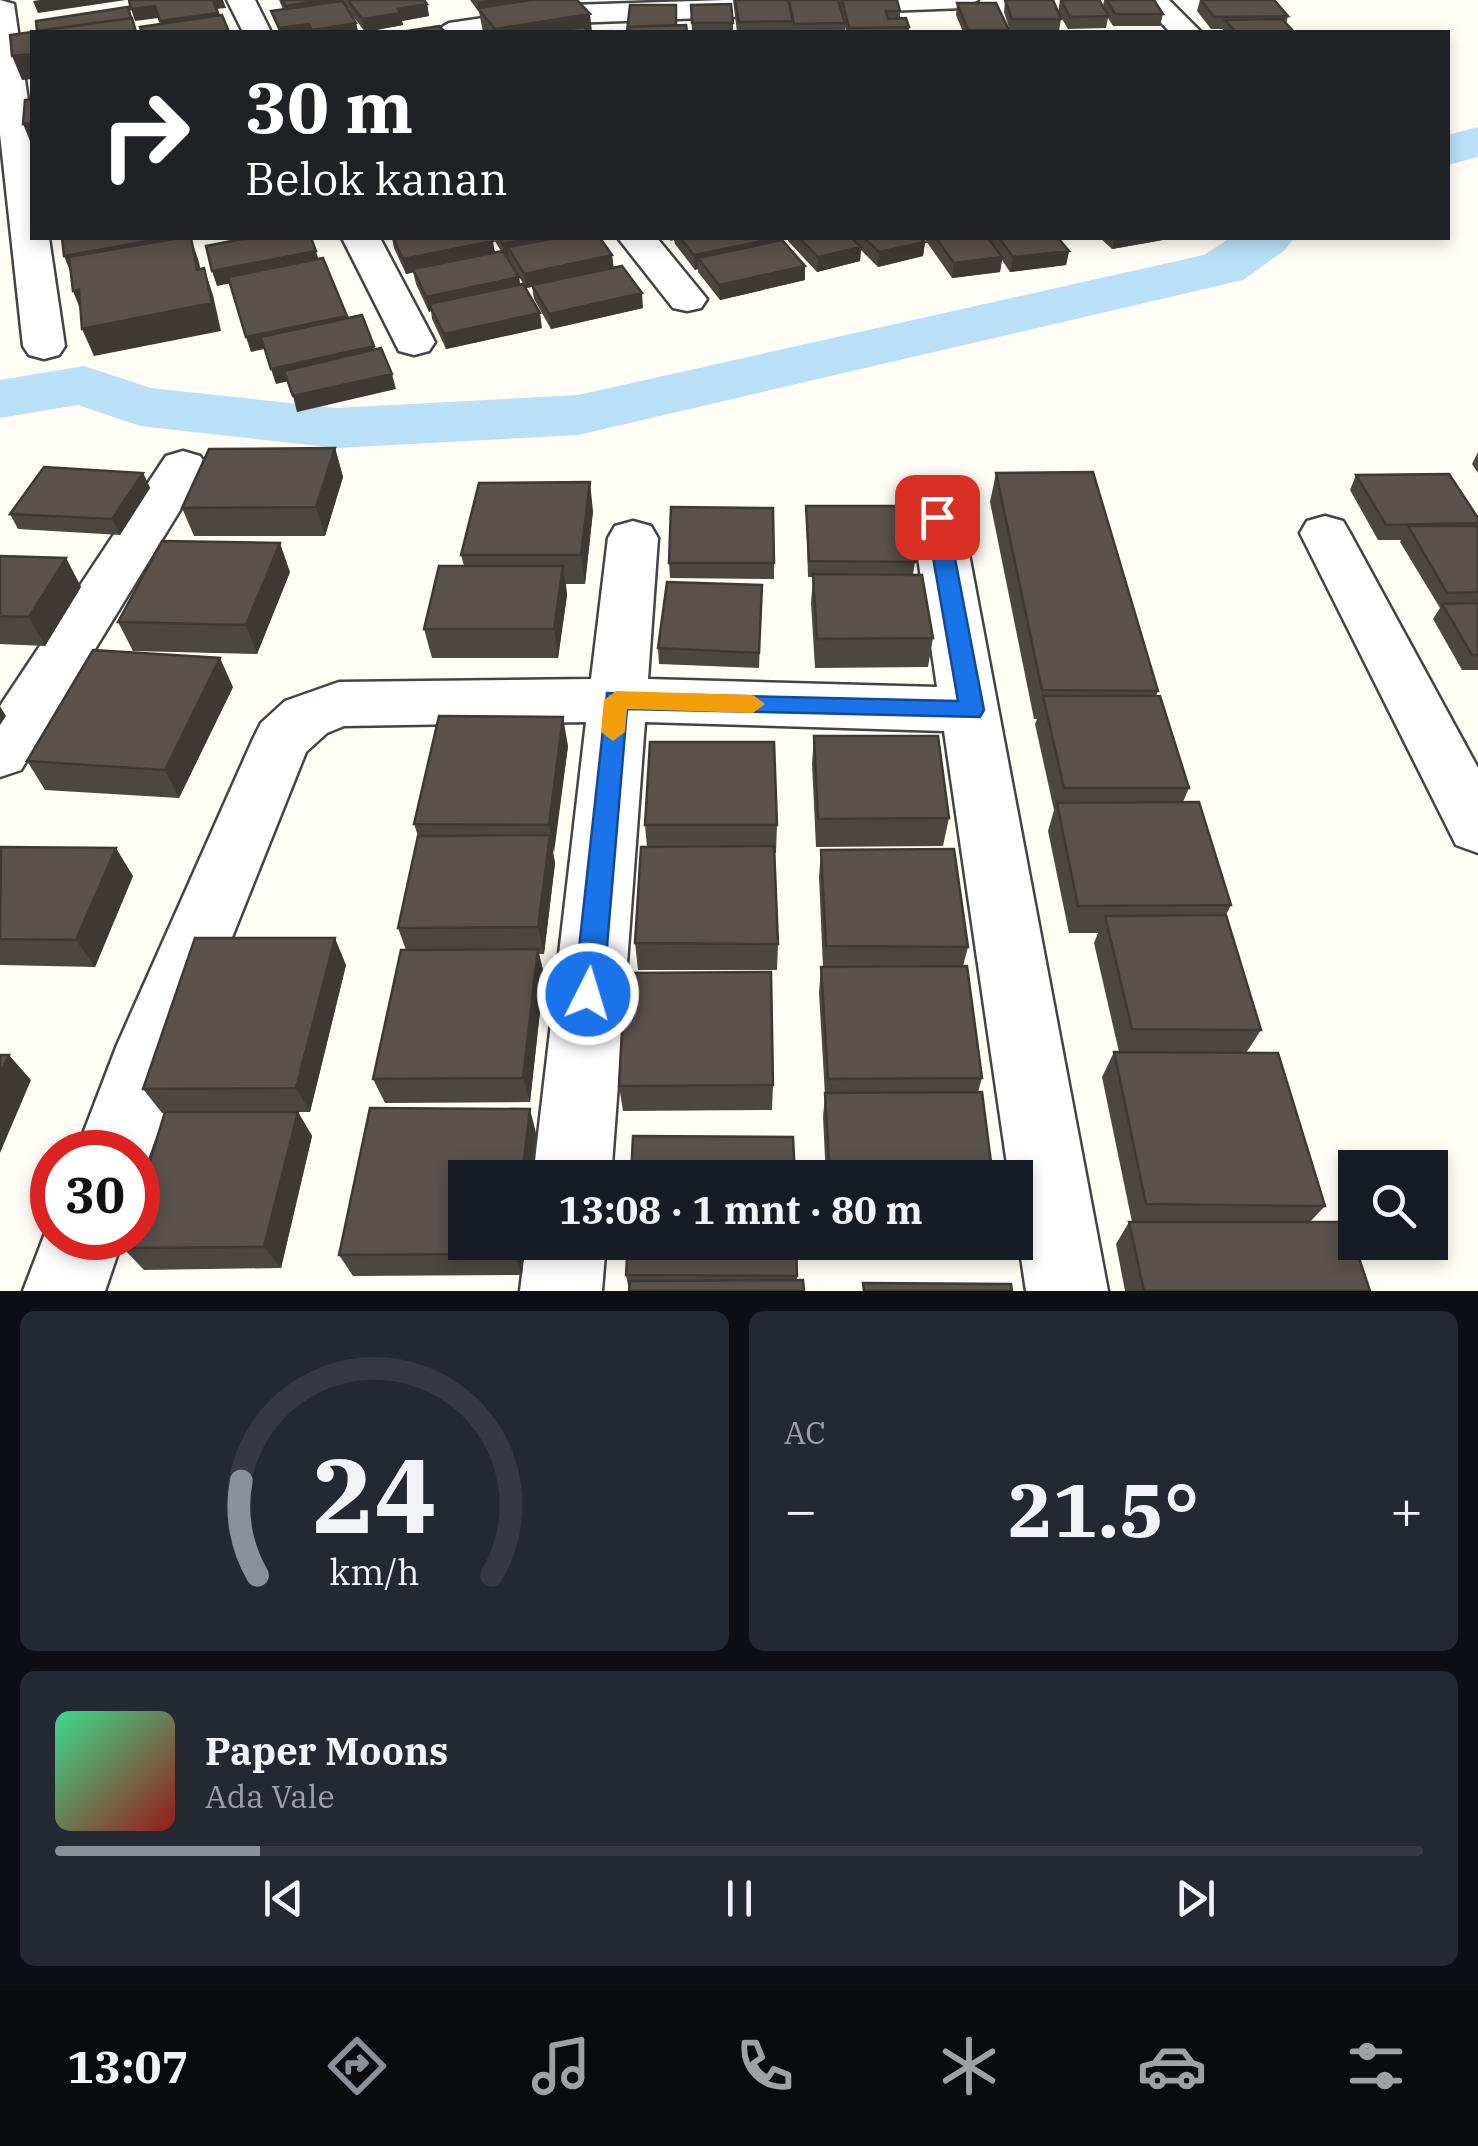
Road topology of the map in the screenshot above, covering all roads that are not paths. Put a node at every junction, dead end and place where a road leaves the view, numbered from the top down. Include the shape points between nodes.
1 (240, 0) edge
2 (444, 0) edge
3 (964, 0) edge
4 (1153, 0) edge
5 (908, 2) junction
6 (0, 4) edge
7 (256, 30) edge
8 (461, 30) edge
9 (476, 30) edge
10 (925, 30) edge
11 (1184, 30) edge
12 (14, 96) edge
13 (30, 229) edge
14 (31, 240) edge
15 (362, 240) edge
16 (638, 240) edge
17 (687, 299) dead end
18 (414, 342) dead end
19 (44, 346) dead end
20 (183, 466) dead end
21 (937, 517) dead end
22 (1326, 533) dead end
23 (633, 538) dead end
24 (616, 700) junction
25 (972, 710) junction
26 (0, 754) edge
27 (1478, 827) edge
28 (122, 1130) edge
29 (574, 1160) edge
30 (75, 1260) edge
31 (564, 1260) edge
32 (64, 1291) edge
33 (561, 1291) edge
34 (1067, 1291) edge

1 - 7 street
2 - 8 street
3 - 5 street
4 - 11 street
5 - 9 street via 604,12
5 - 10 street
6 - 12 street
12 - 13 street
14 - 19 street
15 - 18 street
16 - 17 street
20 - 26 street
21 - 25 street
22 - 27 street
23 - 24 street
24 - 25 street
24 - 28 street via 340,704 306,717 282,738
24 - 29 street
25 - 34 street
30 - 32 street
31 - 33 street

